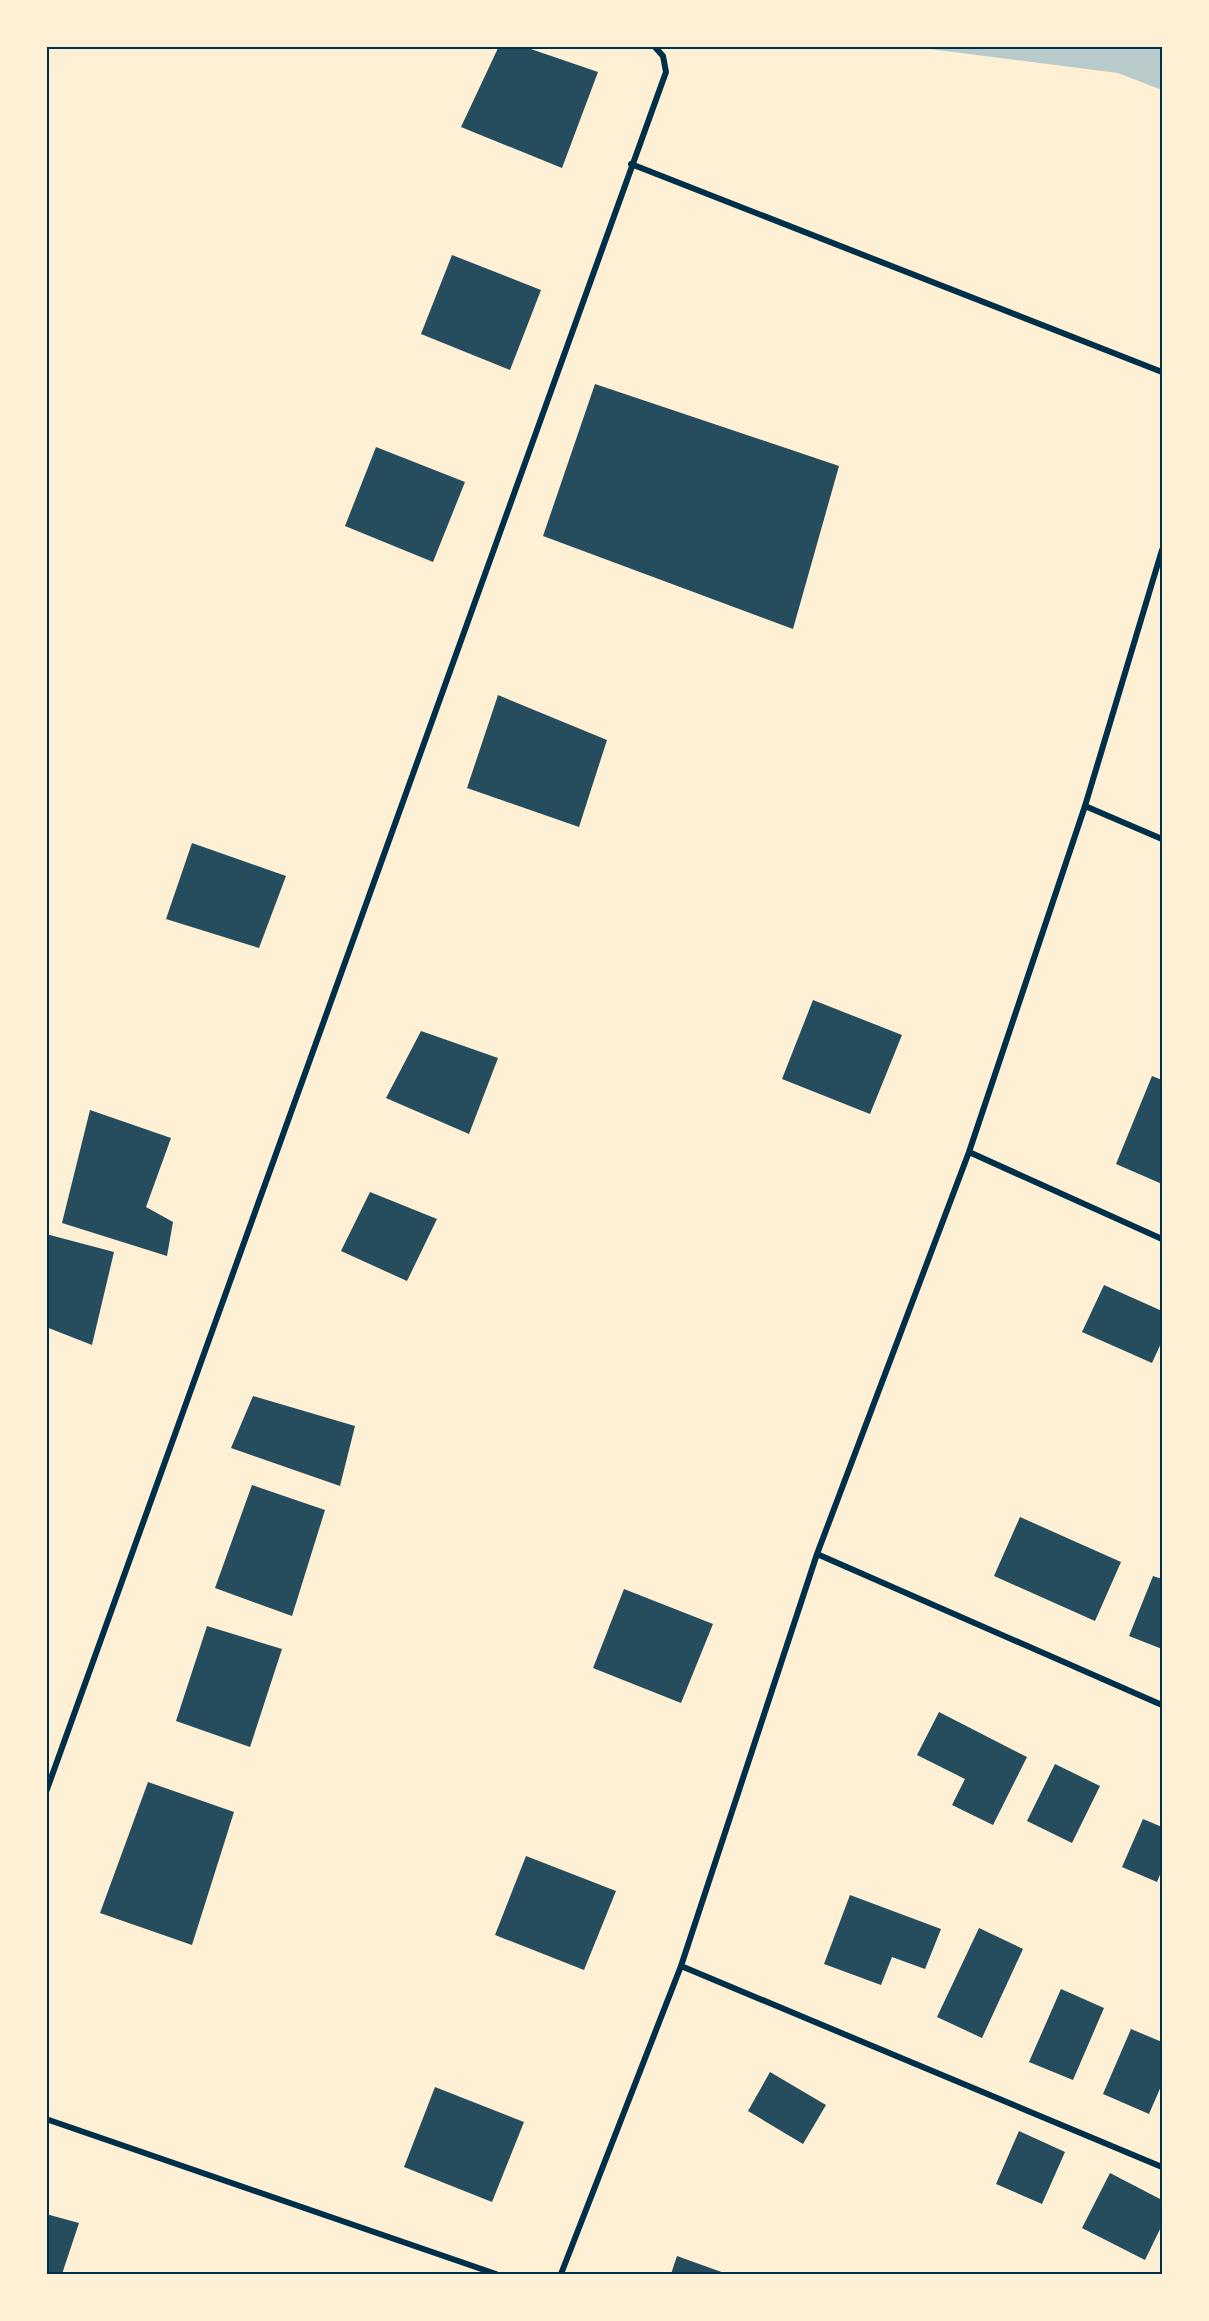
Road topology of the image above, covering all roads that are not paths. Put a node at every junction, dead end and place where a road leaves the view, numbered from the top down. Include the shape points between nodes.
1 (654, 46) edge
2 (631, 164) junction
3 (1162, 372) edge
4 (1162, 550) edge
5 (1085, 806) junction
6 (1162, 839) edge
7 (969, 1152) junction
8 (1162, 1239) edge
9 (817, 1554) junction
10 (1162, 1705) edge
11 (46, 1792) edge
12 (681, 1966) junction
13 (46, 2119) edge
14 (1162, 2167) edge
15 (496, 2274) edge
16 (561, 2274) edge

1 - 2 street via 663,56 666,72
2 - 3 street
2 - 11 street
4 - 5 street
5 - 6 street
5 - 7 street
7 - 8 street
7 - 9 street
9 - 10 street
9 - 12 street
12 - 14 street
12 - 16 street
13 - 15 street

